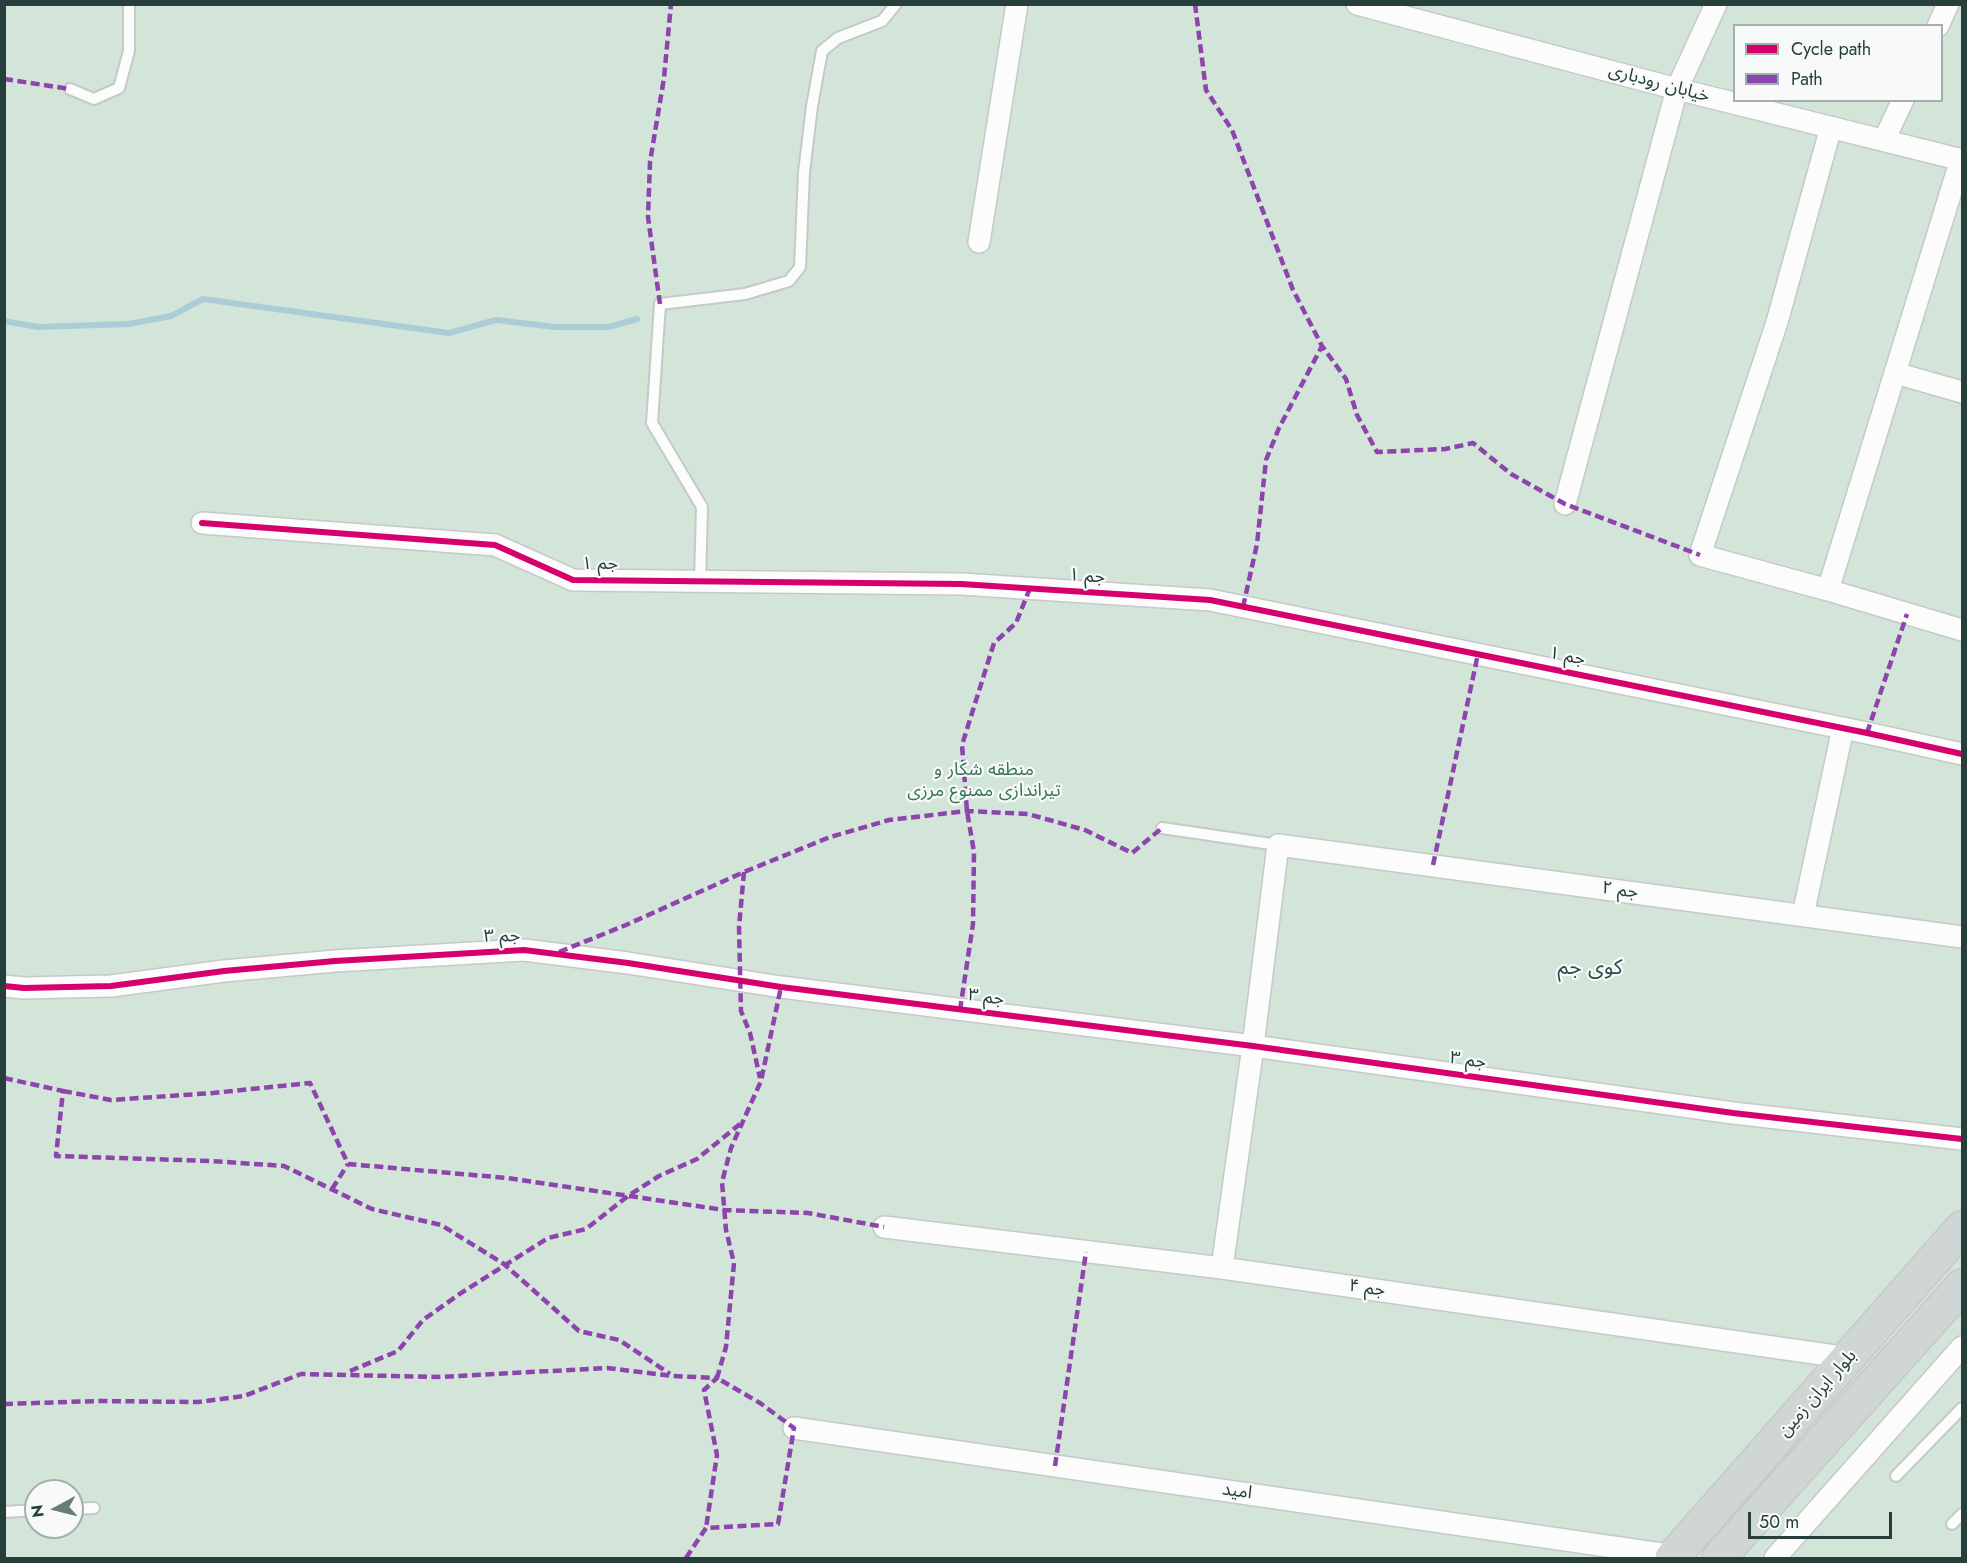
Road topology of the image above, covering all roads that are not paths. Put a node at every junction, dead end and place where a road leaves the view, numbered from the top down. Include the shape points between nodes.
1 (129, 4) edge
2 (896, 4) edge
3 (1017, 4) edge
4 (1357, 4) edge
5 (1716, 4) edge
6 (1948, 4) edge
7 (1939, 24) edge
8 (69, 89) dead end
9 (1677, 89) junction
10 (1902, 102) edge
11 (1830, 127) junction
12 (1884, 140) junction
13 (1962, 159) edge
14 (979, 242) dead end
15 (1895, 373) junction
16 (1962, 392) edge
17 (1565, 504) dead end
18 (202, 523) dead end
19 (700, 581) junction
20 (1828, 590) junction
21 (1961, 624) edge
22 (1844, 728) junction
23 (1962, 754) edge
24 (1162, 828) dead end
25 (1278, 845) junction
26 (1803, 915) junction
27 (1962, 937) edge
28 (4, 986) edge
29 (1253, 1046) junction
30 (1962, 1139) edge
31 (884, 1227) dead end
32 (1962, 1228) edge
33 (1222, 1268) junction
34 (1962, 1286) edge
35 (1962, 1347) edge
36 (1849, 1358) junction
37 (1962, 1408) edge
38 (794, 1428) dead end
39 (1896, 1476) dead end
40 (84, 1508) edge
41 (94, 1508) dead end
42 (24, 1511) edge
43 (4, 1512) edge
44 (1962, 1514) edge
45 (1952, 1524) dead end
46 (1676, 1558) edge
47 (1719, 1558) edge
48 (1775, 1558) edge

1 - 8 lane via 129,51 119,88 94,99
2 - 19 lane via 882,21 838,38 822,51 804,172 800,267 789,281 745,294 660,304 652,423 702,507
3 - 14 street
4 - 9 street, خیابان رودباری
5 - 9 street
6 - 7 street
9 - 11 street, خیابان رودباری
9 - 17 street
10 - 12 street
11 - 12 street, خیابان رودباری
11 - 20 street via 1777,322 1700,555
12 - 13 street, خیابان رودباری
13 - 15 street
15 - 16 street
15 - 20 street
18 - 19 street, جم ۱ via 495,544 573,580
19 - 22 street, جم ۱ via 961,584 1210,600
20 - 21 street
22 - 23 street, جم ۱
22 - 26 street
24 - 25 lane
25 - 26 street, جم ۲
25 - 29 street
26 - 27 street, جم ۲
28 - 29 street, جم ۳ via 111,986 335,961 524,950 781,987
29 - 30 street, جم ۳ via 1733,1113
29 - 33 street
31 - 33 street, جم ۴
32 - 36 main road, بلوار ایران زمین
33 - 36 street, جم ۴
34 - 47 main road, بلوار ایران زمین
35 - 48 street
36 - 46 main road, بلوار ایران زمین
37 - 39 lane
38 - 46 street, امید
40 - 41 lane
42 - 43 lane
44 - 45 lane

